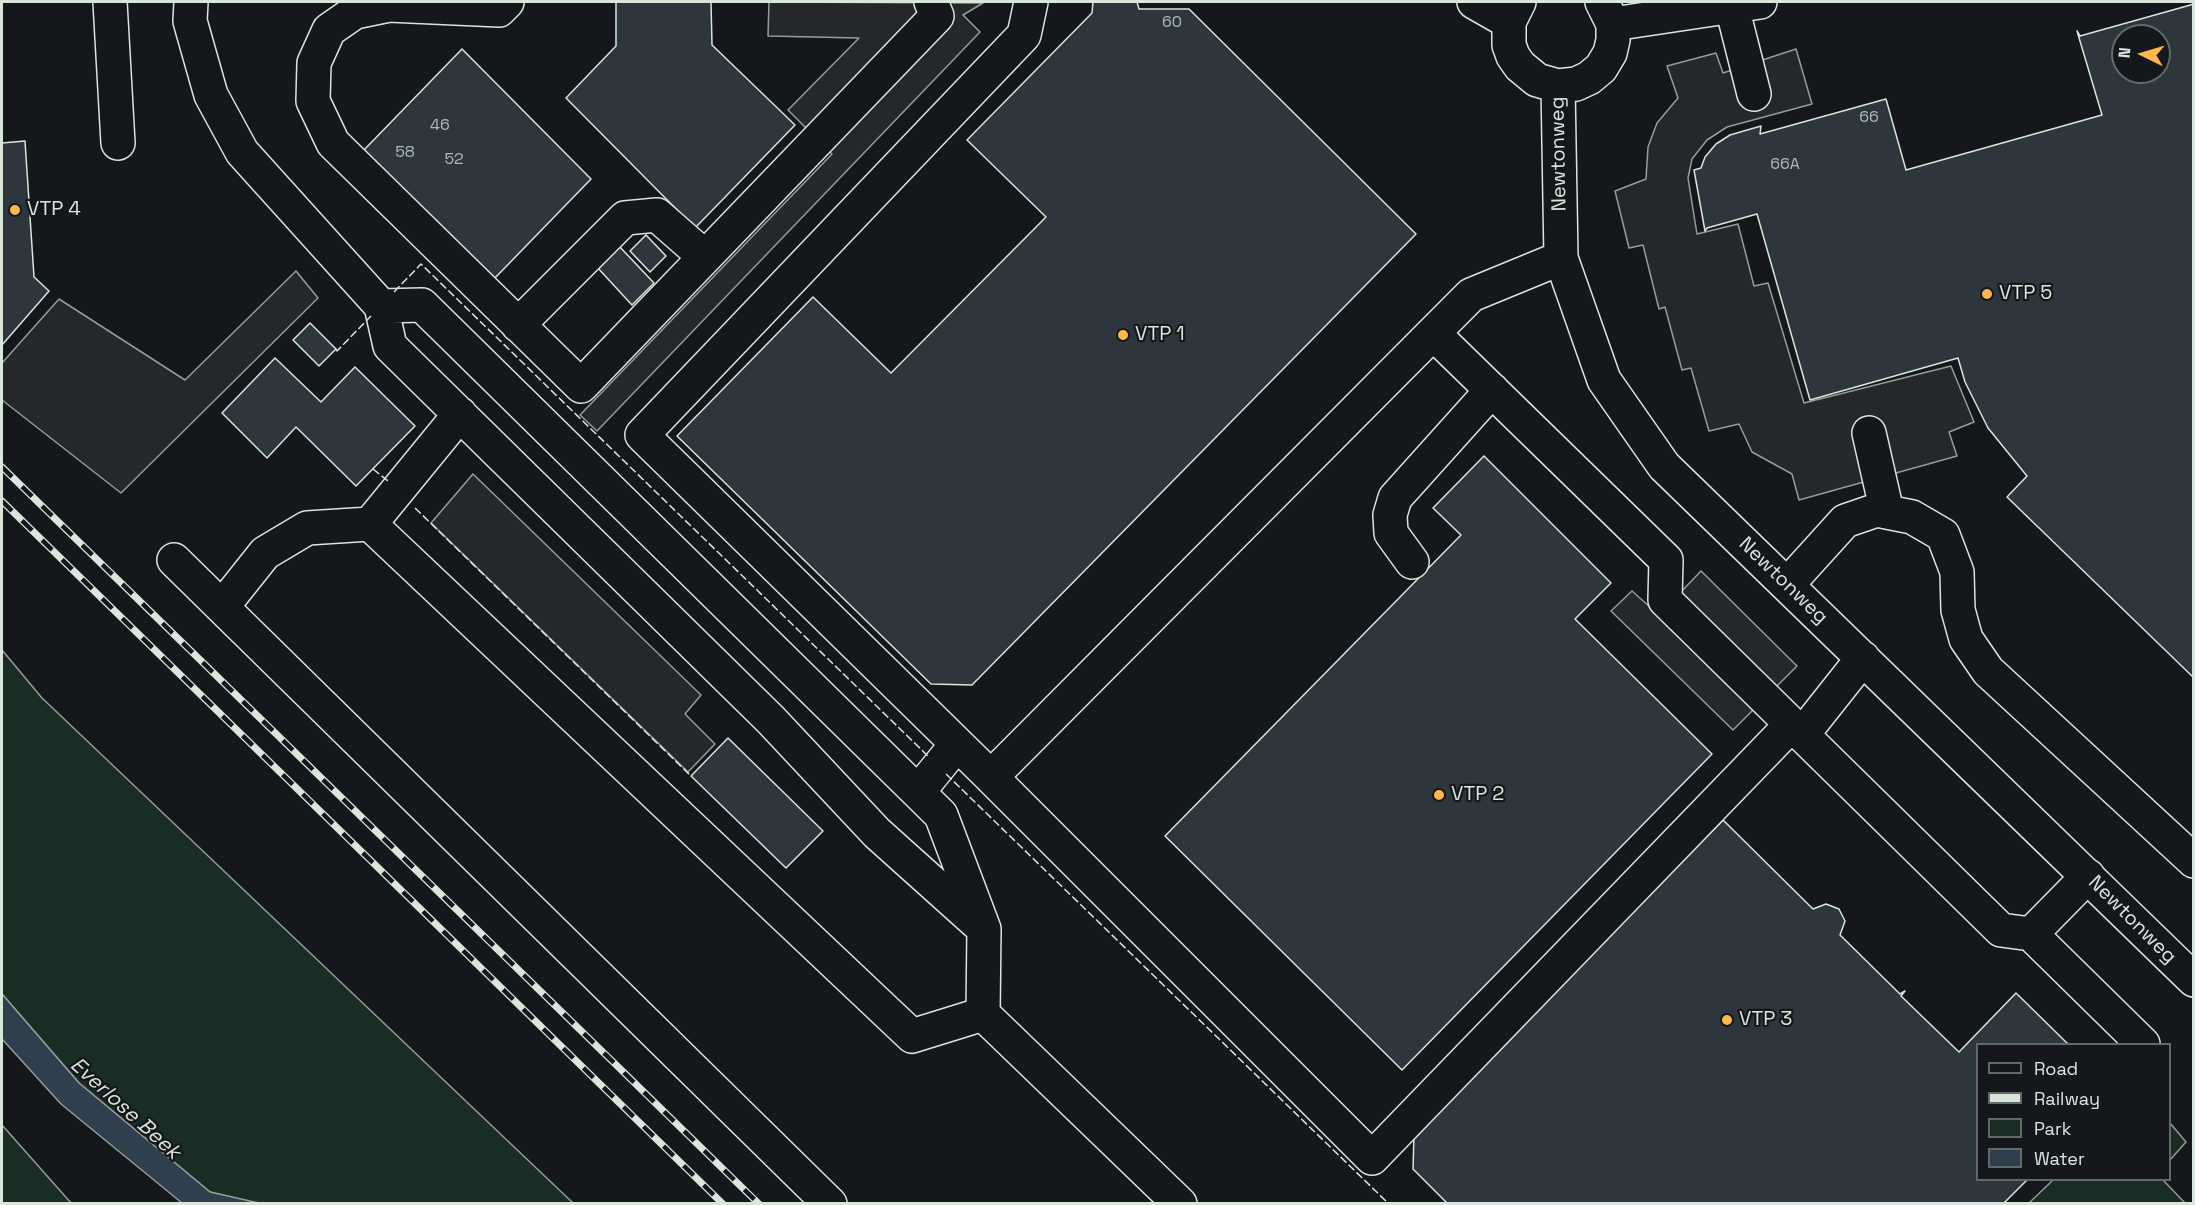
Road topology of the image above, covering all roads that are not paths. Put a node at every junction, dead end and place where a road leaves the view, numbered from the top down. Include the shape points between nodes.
1 (110, 2) edge
2 (191, 2) edge
3 (507, 2) edge
4 (931, 2) edge
5 (1031, 2) edge
6 (1474, 2) edge
7 (1746, 4) edge
8 (1514, 12) edge
9 (1608, 13) edge
10 (1558, 86) junction
11 (1754, 94) dead end
12 (118, 143) dead end
13 (705, 257) junction
14 (1561, 258) junction
15 (381, 306) junction
16 (519, 325) junction
17 (1433, 333) junction
18 (1492, 390) junction
19 (460, 414) junction
20 (1869, 433) dead end
21 (1887, 512) junction
22 (370, 524) junction
23 (174, 560) dead end
24 (1412, 562) dead end
25 (1787, 585) junction
26 (222, 607) junction
27 (1863, 658) junction
28 (1797, 730) junction
29 (957, 744) junction
30 (991, 777) junction
31 (918, 792) junction
32 (2193, 861) edge
33 (2088, 876) junction
34 (984, 929) junction
35 (2031, 934) junction
36 (2193, 980) edge
37 (983, 1014) junction
38 (2142, 1043) edge
39 (830, 1203) edge
40 (1180, 1203) edge

1 - 12 street
2 - 15 street via 190,21 211,95 242,152
3 - 16 street via 499,10 389,5 355,12 329,30 317,54 313,101 333,144
4 - 13 street via 937,16
5 - 29 street via 1024,35 642,435
6 - 8 street
7 - 9 street
7 - 11 street
8 - 10 street via 1509,45 1520,66 1537,81
9 - 10 street via 1613,40 1601,68 1576,84
10 - 14 street, Newtonweg
13 - 16 street via 657,215 625,218
13 - 16 street via 580,386
14 - 17 street via 1471,295
14 - 25 street, Newtonweg via 1604,380 1664,466
15 - 19 street via 390,346
15 - 31 street via 422,305
17 - 18 street
17 - 30 street
18 - 24 street via 1395,498 1390,533
18 - 28 street via 1666,560 1665,600
19 - 22 street
19 - 34 street via 771,720 877,833
20 - 21 street
21 - 25 street via 1877,510 1845,521
21 - 32 street via 1912,517 1943,535 1958,572 1958,609 1966,639 1988,671
22 - 26 street via 307,528 265,553
22 - 37 street via 912,1036
23 - 26 street
25 - 27 street, Newtonweg
26 - 39 street
27 - 28 street
27 - 33 street, Newtonweg
28 - 30 street via 1372,1158
28 - 35 street via 2001,930
29 - 30 street
29 - 31 street
31 - 34 street via 941,815
33 - 35 street
33 - 36 street, Newtonweg
34 - 37 street
35 - 38 street
37 - 40 street

